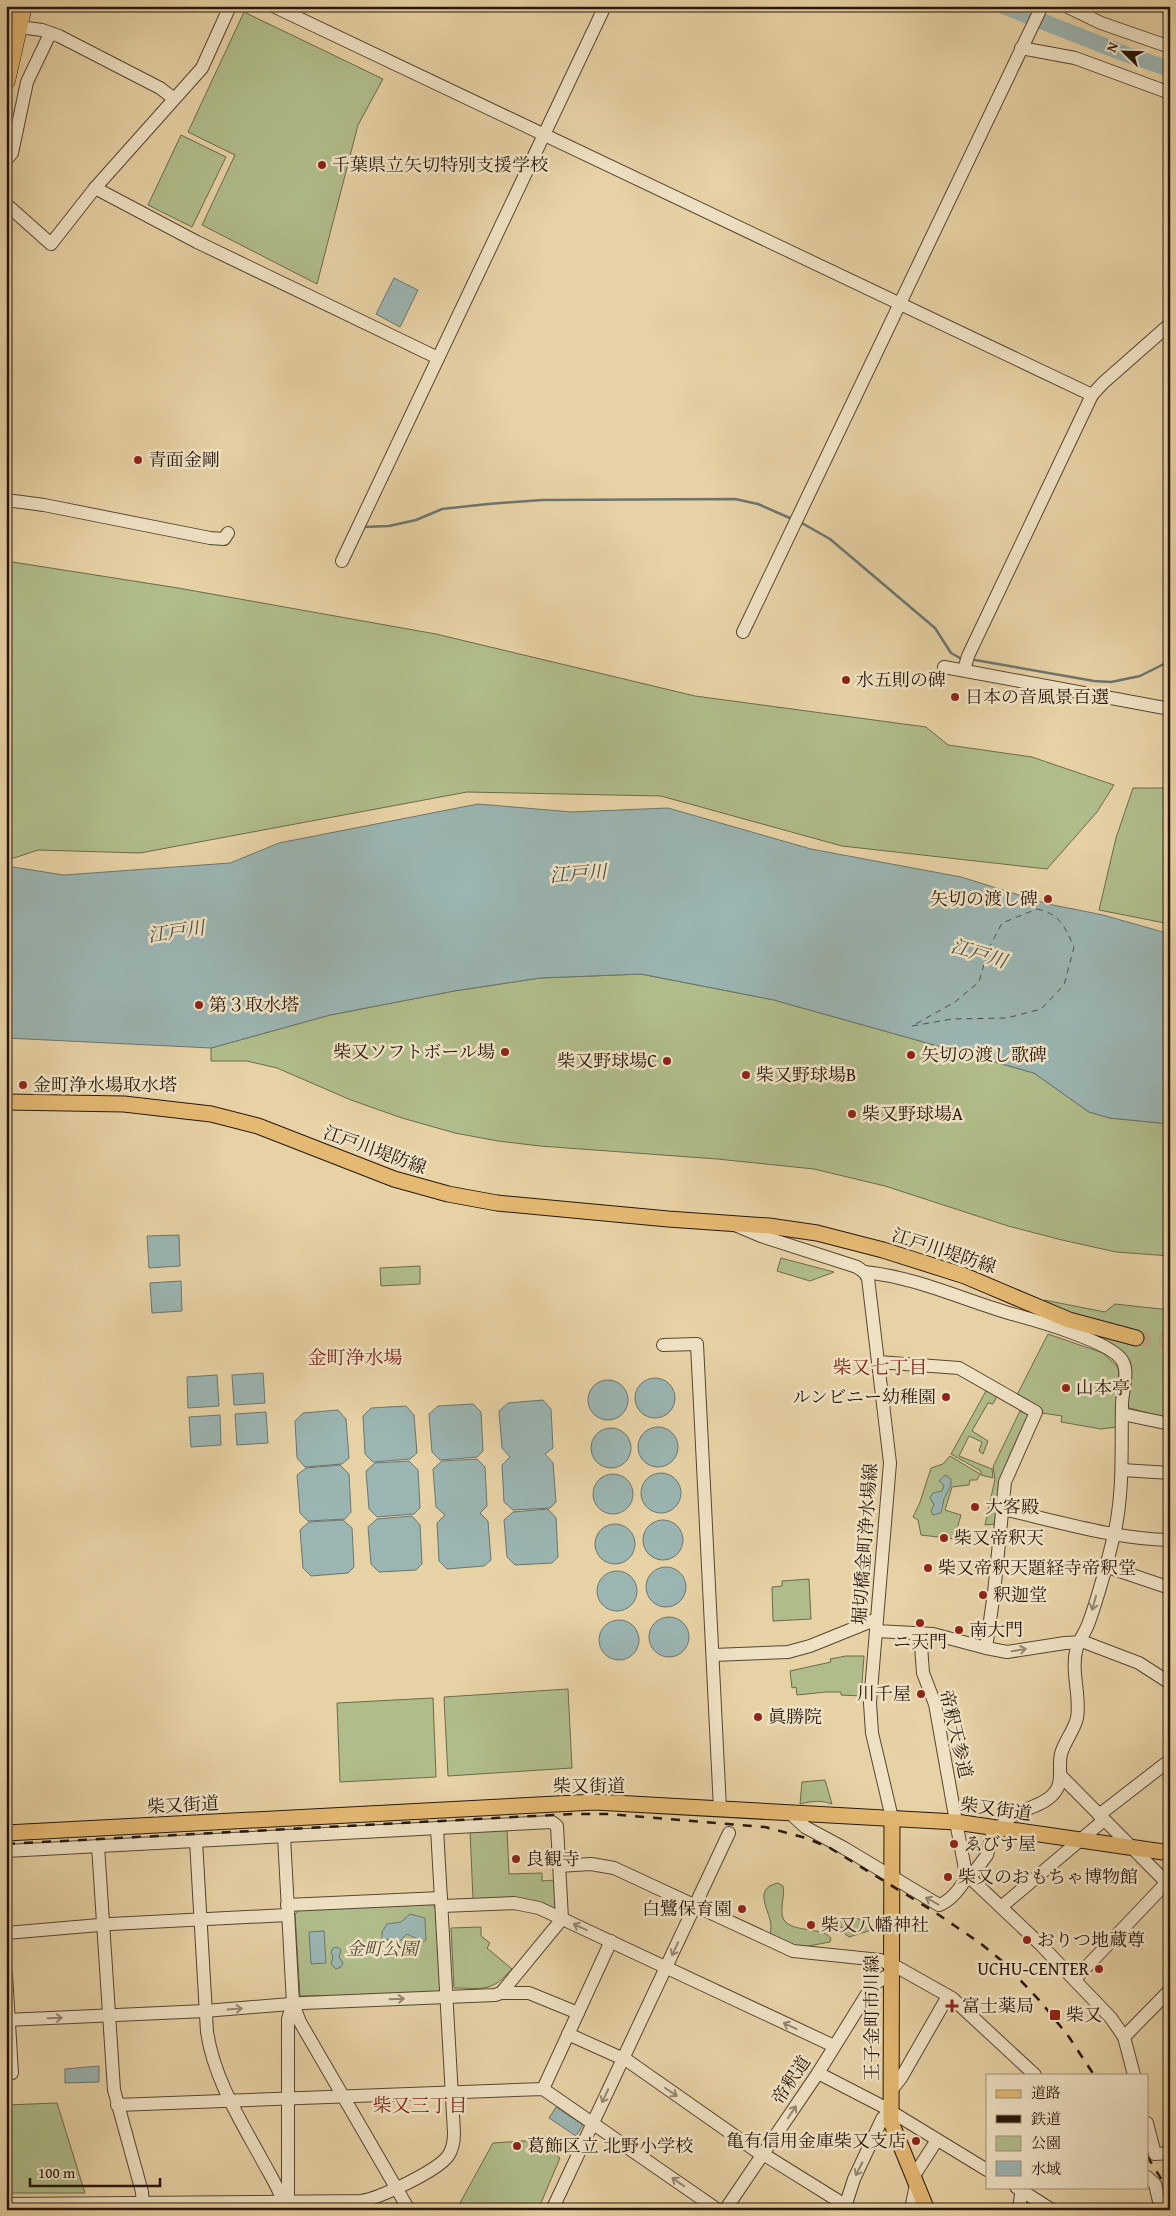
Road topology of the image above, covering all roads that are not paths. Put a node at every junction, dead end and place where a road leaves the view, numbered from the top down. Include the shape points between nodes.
1 (8, 6) edge
2 (23, 6) edge
3 (230, 6) edge
4 (273, 6) edge
5 (605, 6) edge
6 (1042, 6) edge
7 (1066, 6) edge
8 (13, 22) edge
9 (48, 38) dead end
10 (1023, 44) junction
11 (1170, 46) edge
12 (6, 81) edge
13 (1170, 93) edge
14 (173, 98) junction
15 (544, 135) junction
16 (6, 160) edge
17 (95, 188) junction
18 (6, 204) edge
19 (901, 303) junction
20 (1170, 324) edge
21 (438, 358) junction
22 (1092, 395) junction
23 (6, 500) edge
24 (228, 533) dead end
25 (342, 561) dead end
26 (743, 632) dead end
27 (944, 667) dead end
28 (964, 670) junction
29 (1170, 709) edge
30 (6, 1102) edge
31 (734, 1224) junction
32 (864, 1272) junction
33 (1136, 1338) tunnel mouth
34 (663, 1345) dead end
35 (878, 1362) junction
36 (1122, 1414) junction
37 (1170, 1424) edge
38 (1122, 1470) junction
39 (1170, 1473) edge
40 (1002, 1509) junction
41 (1114, 1533) junction
42 (1170, 1540) edge
43 (1105, 1566) junction
44 (1170, 1588) edge
45 (876, 1625) junction
46 (920, 1632) junction
47 (1080, 1642) junction
48 (986, 1648) junction
49 (713, 1655) junction
50 (1170, 1683) edge
51 (1170, 1760) edge
52 (1060, 1775) junction
53 (720, 1809) junction
54 (790, 1813) junction
55 (1102, 1817) junction
56 (892, 1818) junction
57 (438, 1828) junction
58 (997, 1828) junction
59 (6, 1833) edge
60 (729, 1833) dead end
61 (284, 1836) junction
62 (1081, 1840) junction
63 (196, 1843) junction
64 (98, 1846) junction
65 (1130, 1847) junction
66 (6, 1851) edge
67 (1170, 1853) edge
68 (559, 1866) junction
69 (967, 1875) junction
70 (892, 1878) junction
71 (1169, 1882) edge
72 (442, 1902) junction
73 (695, 1905) junction
74 (1001, 1907) junction
75 (287, 1910) junction
76 (562, 1919) junction
77 (200, 1920) junction
78 (104, 1926) junction
79 (6, 1933) edge
80 (611, 1941) junction
81 (666, 1967) junction
82 (891, 1971) junction
83 (6, 1974) edge
84 (1075, 1979) junction
85 (1170, 1990) edge
86 (501, 1993) junction
87 (948, 1996) junction
88 (446, 1997) junction
89 (293, 2004) junction
90 (206, 2010) junction
91 (578, 2013) junction
92 (109, 2016) junction
93 (8, 2020) edge
94 (568, 2034) junction
95 (1124, 2037) junction
96 (834, 2046) junction
97 (623, 2059) junction
98 (12, 2073) dead end
99 (818, 2073) junction
100 (1034, 2074) edge
101 (1134, 2074) edge
102 (543, 2089) junction
103 (452, 2092) junction
104 (890, 2092) junction
105 (344, 2097) junction
106 (288, 2099) junction
107 (230, 2101) junction
108 (117, 2105) junction
109 (890, 2111) junction
110 (594, 2122) junction
111 (1148, 2127) edge
112 (937, 2140) junction
113 (1170, 2153) edge
114 (1155, 2154) junction
115 (762, 2155) junction
116 (986, 2169) edge
117 (1148, 2172) edge
118 (1148, 2176) edge
119 (914, 2178) junction
120 (396, 2188) junction
121 (1019, 2188) edge
122 (6, 2204) edge
123 (286, 2206) edge
124 (144, 2207) edge
125 (845, 2207) edge
126 (409, 2210) edge
127 (552, 2210) edge
128 (718, 2210) edge
129 (725, 2210) edge
130 (911, 2210) edge
131 (928, 2210) edge
132 (1019, 2210) edge
133 (1052, 2210) edge
134 (1161, 2210) edge

1 - 8 highway
2 - 8 highway
3 - 14 street via 202,68
4 - 15 street
5 - 15 street
6 - 10 street
7 - 11 street via 1101,23
8 - 12 highway
8 - 14 street via 59,36 160,88
9 - 16 street via 28,82 12,154
10 - 13 street via 1075,58
10 - 19 street
14 - 17 street
15 - 19 street
15 - 21 street
17 - 18 street via 51,244
17 - 21 street via 196,242
19 - 22 street
19 - 26 street
20 - 22 street
21 - 25 street
22 - 28 street
23 - 24 street via 215,538 224,539
27 - 28 street
28 - 29 street
30 - 31 main road, 江戸川堤防線 via 124,1104 211,1114 258,1126 394,1179 448,1194 537,1208
31 - 32 street, 江戸川堤防線 via 858,1267
31 - 33 main road, 江戸川堤防線 via 801,1230 883,1250 973,1279 1069,1320
32 - 35 street, 堀切橋金町浄水場線 via 868,1278
32 - 36 street, 江戸川堤防線 via 932,1286 1048,1323 1112,1350 1123,1361 1125,1371
34 - 49 street via 697,1344
35 - 40 street via 959,1368 1036,1412 1005,1482
35 - 45 street, 堀切橋金町浄水場線 via 890,1463
36 - 37 street
36 - 38 street, 江戸川堤防線
38 - 39 street
38 - 41 street, 江戸川堤防線
40 - 41 street
40 - 48 street
41 - 42 street
41 - 43 street, 江戸川堤防線
43 - 44 street
43 -> 47 street, 江戸川堤防線
45 - 46 street
45 - 49 street via 788,1652
45 - 56 street, 堀切橋金町浄水場線 via 870,1718
46 - 48 street
46 - 69 street, 帝釈天参道 via 923,1673 935,1704
48 -> 47 street via 1007,1652
47 - 50 street via 1139,1664
47 - 52 street, 江戸川堤防線 via 1074,1668 1076,1720 1061,1753
49 - 53 street
51 - 55 street
52 - 55 street
52 - 58 street, 江戸川堤防線 via 1060,1783 1050,1797 1012,1816
53 - 54 main road, 柴又街道
53 - 59 main road, 柴又街道 via 583,1803
54 - 56 main road, 柴又街道
54 - 70 street via 805,1827
55 - 62 street
55 - 65 street
56 - 58 main road, 柴又街道
56 - 70 main road, 王子金町市川線
57 - 61 street
57 - 68 street via 552,1822 557,1826
57 - 72 street
58 - 62 main road, 柴又街道
58 - 69 street via 987,1855
60 - 73 street
61 - 63 street
61 - 75 street
62 - 65 main road, 柴又街道
62 - 74 street
63 - 64 street
63 - 77 street
64 - 66 street
64 - 78 street
65 - 67 main road, 柴又街道
65 - 71 street
68 - 73 street via 591,1864 614,1868
68 - 76 street
69 -> 70 street via 961,1886 944,1904 939,1905
69 - 74 street
70 - 82 main road, 王子金町市川線
71 - 84 street
72 - 75 street
72 - 76 street via 514,1903 539,1908
72 - 88 street
73 -> 81 street
73 - 82 street via 793,1952 880,1960
74 - 84 street
75 - 77 street
75 - 89 street
80 -> 76 street
76 - 86 street
77 - 78 street
77 - 90 street
78 - 79 street
78 - 92 street
80 - 81 street
80 - 91 street
96 -> 81 street
81 - 97 street
82 - 87 street
82 - 96 street, 帝釈道 via 872,1986
82 - 104 main road, 王子金町市川線
83 - 93 street
84 - 95 street
85 - 95 street
86 - 88 street
86 - 91 street via 529,1993
87 - 100 street
87 - 104 street
89 -> 88 street
88 - 103 street
90 -> 89 street
89 - 105 street via 300,2022
89 - 106 street via 288,2019
90 - 92 street
90 - 107 street via 212,2058
91 - 94 street
93 -> 92 street
92 - 108 street
93 - 98 street
94 - 97 street
94 - 102 street
95 - 101 street
96 - 99 street, 帝釈道
97 -> 110 street
97 -> 115 street
99 - 109 street
115 -> 99 street, 帝釈道
102 - 103 street
102 - 110 street
103 - 105 street
103 - 120 street via 454,2141 449,2154 436,2166
104 - 109 main road, 王子金町市川線
105 - 106 street
105 - 120 street
106 - 107 street
106 - 123 street
107 - 108 street
107 - 123 street
108 - 124 street
109 - 112 street
109 - 119 main road, 王子金町市川線 via 893,2131
109 -> 125 street via 882,2119 854,2179
110 - 127 street
128 -> 110 street
111 - 114 street
112 - 116 street
112 - 119 street
113 - 114 street
114 - 117 street
115 - 125 street
115 - 129 street, 帝釈道
118 - 134 street via 1155,2184
119 - 130 street
119 - 131 main road, 王子金町市川線
120 - 123 street via 361,2201
120 - 126 street
121 - 132 street
121 - 133 street
122 - 124 street
123 - 124 street

